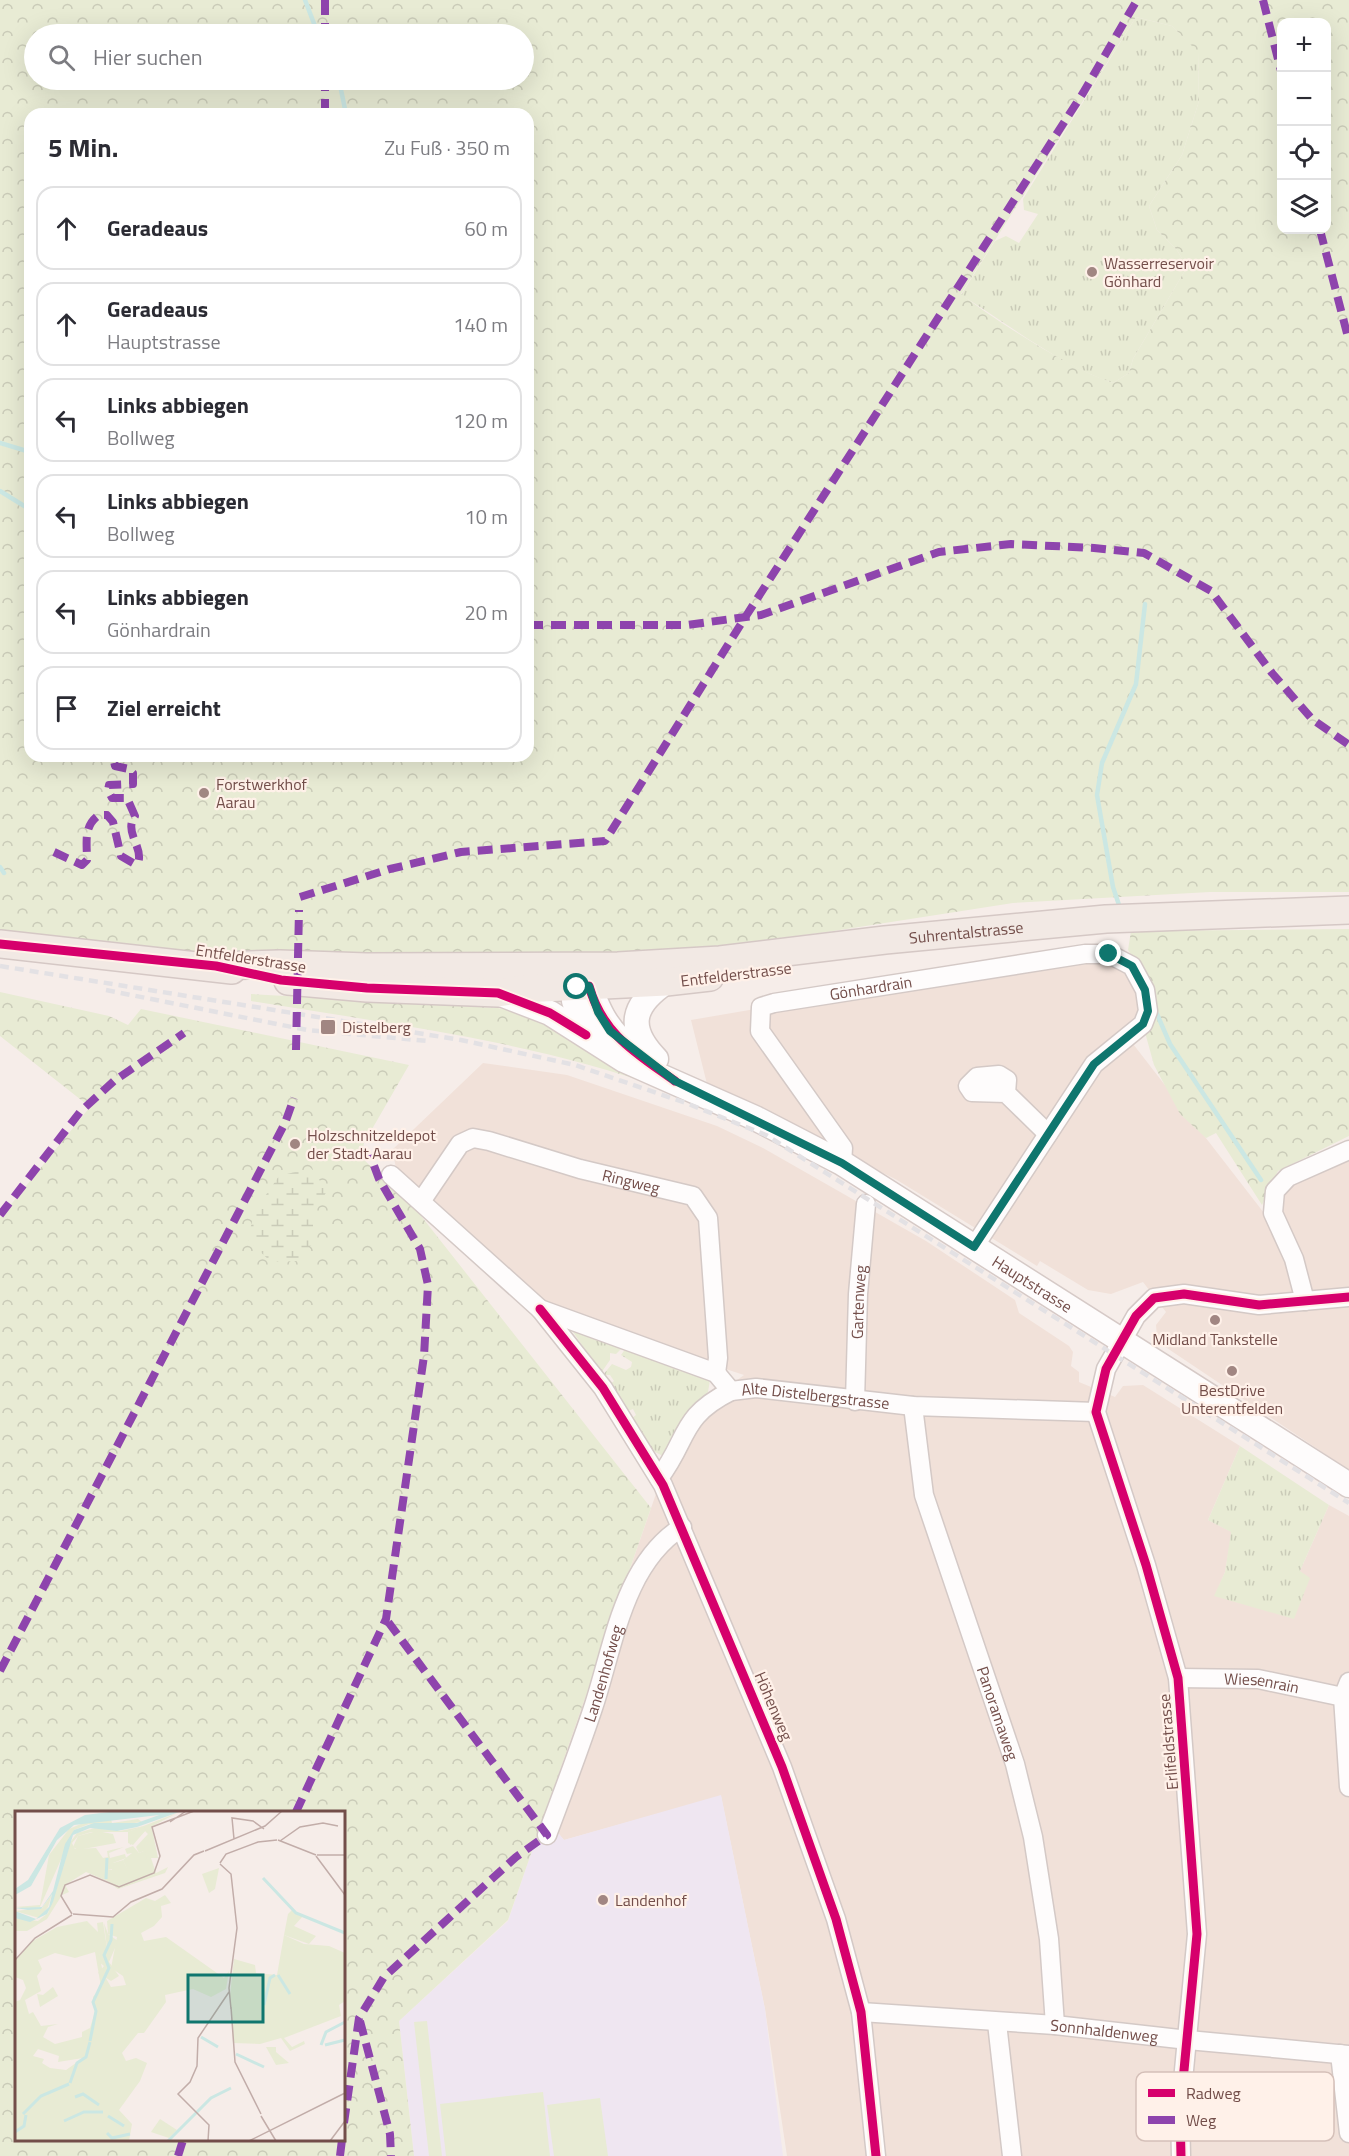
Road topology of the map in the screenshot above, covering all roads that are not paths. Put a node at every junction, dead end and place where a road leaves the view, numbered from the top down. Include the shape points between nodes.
1 (1349, 910) edge
2 (968, 932) junction
3 (0, 944) edge
4 (216, 966) junction
5 (583, 980) junction
6 (666, 982) junction
7 (498, 993) junction
8 (586, 1035) junction
9 (675, 1081) junction
10 (1006, 1093) dead end
11 (1048, 1134) junction
12 (1349, 1150) edge
13 (842, 1163) junction
14 (391, 1175) dead end
15 (422, 1200) junction
16 (866, 1204) dead end
17 (974, 1247) junction
18 (1349, 1297) edge
19 (1305, 1301) junction
20 (540, 1308) junction
21 (1122, 1342) junction
22 (716, 1373) junction
23 (731, 1391) junction
24 (855, 1401) junction
25 (914, 1406) junction
26 (1096, 1412) junction
27 (659, 1478) junction
28 (1349, 1485) edge
29 (682, 1527) junction
30 (1178, 1678) junction
31 (1346, 1690) edge
32 (1349, 1788) edge
33 (547, 1835) dead end
34 (861, 2012) junction
35 (997, 2023) junction
36 (1055, 2025) junction
37 (1188, 2040) junction
38 (1345, 2055) edge
39 (1184, 2072) edge
40 (1349, 2133) edge
41 (876, 2156) edge
42 (1012, 2156) edge

1 - 2 main road, Suhrentalstrasse via 1159,916
2 - 5 main road, Suhrentalstrasse
2 - 6 main road, Entfelderstrasse via 872,955
3 - 4 main road, Entfelderstrasse
4 - 5 main road, Entfelderstrasse via 367,967
4 - 7 main road, Entfelderstrasse via 281,980
5 - 6 main road, Entfelderstrasse
5 - 7 main road, Entfelderstrasse
5 - 8 main road via 575,1007
5 - 9 main road via 610,1031
6 - 9 main road via 651,993 636,1014 638,1036
7 - 8 main road via 550,1012
8 - 9 main road via 624,1060
9 - 13 main road, Hauptstrasse
10 - 11 street
11 - 13 street, Gönhardrain via 1094,1064 1143,1024 1148,1011 1145,990 1126,961 1109,954 1085,954 761,1007 760,1031 843,1148
11 - 17 street
12 - 19 street via 1288,1177 1275,1191 1273,1213 1294,1259
13 - 17 main road, Hauptstrasse
14 - 15 street, Alte Distelbergstrasse
15 - 20 street, Alte Distelbergstrasse
15 - 22 street, Ringweg via 460,1144 473,1138 693,1196 708,1218
16 - 24 street, Gartenweg
17 - 21 main road, Hauptstrasse
18 - 19 street
19 - 21 street via 1259,1305 1169,1294 1154,1298 1141,1308
20 - 22 street, Alte Distelbergstrasse
20 - 27 street, Höhenweg via 603,1388
21 - 26 street via 1106,1369
21 - 28 main road, Hauptstrasse
22 - 23 street, Alte Distelbergstrasse
23 - 24 street, Alte Distelbergstrasse via 756,1388
23 - 27 street via 714,1399 687,1424 672,1461
24 - 25 street, Alte Distelbergstrasse
25 - 26 street, Alte Distelbergstrasse
25 - 36 street, Panoramaweg via 924,1495 1015,1764 1033,1837 1049,1939
26 - 30 street, Erlifeldstrasse
27 - 29 street, Höhenweg
29 - 33 street, Landenhofweg via 657,1545 627,1596 594,1707
29 - 34 street, Höhenweg via 814,1850
30 - 31 street, Wiesenrain via 1258,1679
30 - 37 street, Erlifeldstrasse via 1197,1934
31 - 32 street
34 - 35 street, Sonnhaldenweg
34 - 41 street, Höhenweg
35 - 36 street, Sonnhaldenweg
35 - 42 street
36 - 37 street, Sonnhaldenweg
37 - 38 street, Sonnhaldenweg
37 - 39 street, Erlifeldstrasse
38 - 40 street

